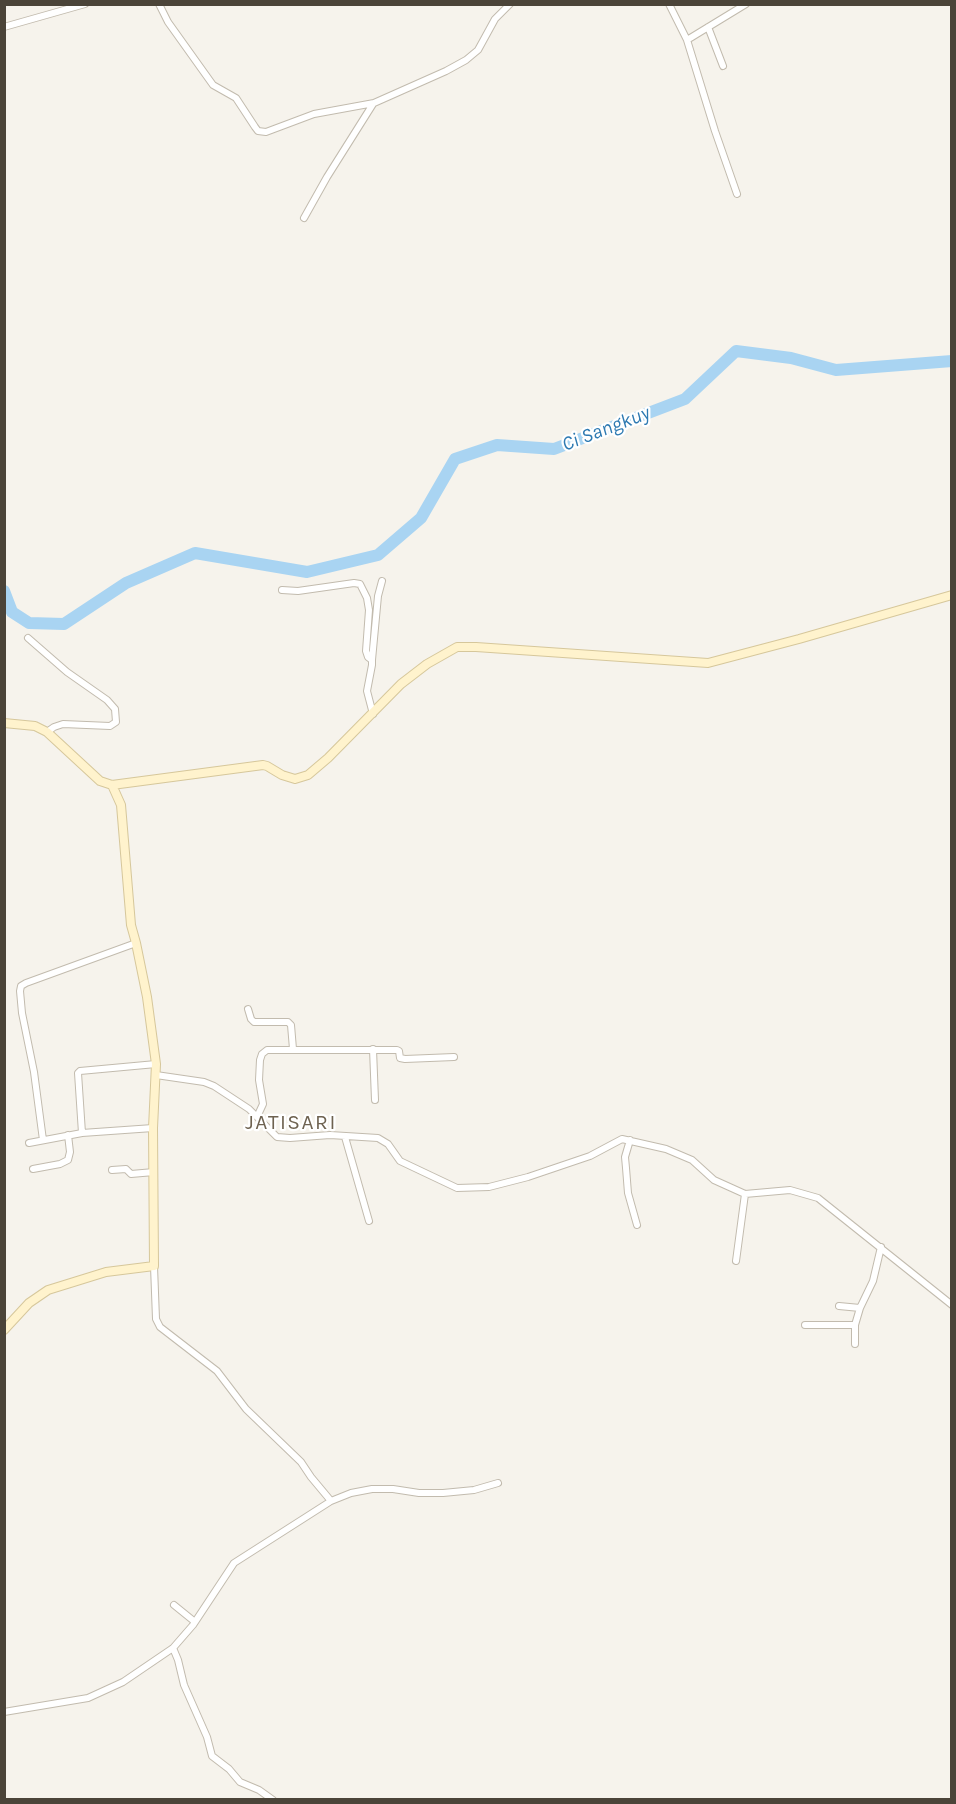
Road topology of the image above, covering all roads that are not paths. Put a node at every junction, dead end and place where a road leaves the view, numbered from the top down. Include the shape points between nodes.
1 (85, 4) edge
2 (159, 4) edge
3 (510, 4) edge
4 (669, 4) edge
5 (731, 4) edge
6 (746, 4) edge
7 (733, 12) junction
8 (4, 27) edge
9 (708, 27) junction
10 (687, 39) junction
11 (723, 66) dead end
12 (374, 103) junction
13 (737, 194) dead end
14 (304, 218) dead end
15 (382, 581) dead end
16 (282, 590) dead end
17 (951, 595) edge
18 (28, 638) dead end
19 (372, 660) junction
20 (373, 714) junction
21 (4, 723) edge
22 (47, 732) junction
23 (112, 785) junction
24 (136, 943) junction
25 (248, 1010) dead end
26 (293, 1049) junction
27 (373, 1049) junction
28 (453, 1057) dead end
29 (156, 1064) junction
30 (156, 1076) junction
31 (375, 1100) dead end
32 (258, 1117) junction
33 (153, 1128) junction
34 (82, 1133) junction
35 (68, 1136) junction
36 (345, 1137) junction
37 (43, 1140) junction
38 (630, 1140) junction
39 (29, 1143) dead end
40 (33, 1169) dead end
41 (112, 1170) dead end
42 (154, 1172) junction
43 (745, 1194) junction
44 (369, 1221) dead end
45 (637, 1225) dead end
46 (881, 1247) junction
47 (736, 1261) dead end
48 (154, 1266) junction
49 (951, 1305) edge
50 (839, 1306) dead end
51 (860, 1308) junction
52 (805, 1325) dead end
53 (855, 1326) junction
54 (4, 1330) edge
55 (855, 1344) dead end
56 (498, 1483) dead end
57 (331, 1500) junction
58 (174, 1605) dead end
59 (195, 1622) junction
60 (173, 1648) junction
61 (4, 1712) edge
62 (273, 1800) edge

1 - 8 street
2 - 12 street via 213,85 236,98 258,131 266,132 315,114
3 - 12 street via 495,19 481,47 466,60
4 - 10 street
5 - 7 street
6 - 7 street
7 - 9 street
9 - 10 street
9 - 11 street
10 - 13 street
12 - 14 street
15 - 19 street
16 - 19 street via 360,584 369,610 366,651
17 - 20 street via 708,663 457,647 401,684
18 - 22 street via 115,709 116,722 110,726 63,724
19 - 20 street via 367,692
20 - 23 street via 319,767 299,778 289,778 263,765
21 - 22 street via 35,726
22 - 23 street via 96,778
23 - 24 street via 121,805 127,898
24 - 29 street
24 - 37 street via 21,986
25 - 26 street via 254,1022 288,1022
26 - 27 street
26 - 32 street via 267,1050 261,1054 263,1104
27 - 28 street via 398,1050 399,1057 405,1059
27 - 31 street
29 - 30 street
29 - 34 street via 80,1071
30 - 32 street via 208,1083
30 - 33 street
32 - 36 street via 277,1137
33 - 34 street
33 - 42 street
34 - 35 street
35 - 37 street
35 - 40 street via 68,1160
36 - 38 street via 378,1138 388,1144 400,1161 457,1188 489,1187 530,1177 590,1156 618,1141
36 - 44 street
37 - 39 street
38 - 43 street via 687,1156 714,1180
38 - 45 street via 625,1157 628,1193
41 - 42 street via 126,1169 131,1174
42 - 48 street
43 - 46 street via 790,1190 813,1196
43 - 47 street
46 - 49 street
46 - 51 street via 873,1281
48 - 54 street via 106,1272 48,1290 21,1310
48 - 57 street via 156,1319 160,1328 217,1371 246,1409 301,1462
50 - 51 street
51 - 53 street
52 - 53 street
53 - 55 street
56 - 57 street via 443,1494 372,1489
57 - 59 street via 234,1563
58 - 59 street
59 - 60 street
60 - 61 street via 123,1682 88,1698
60 - 62 street via 212,1756 240,1782

